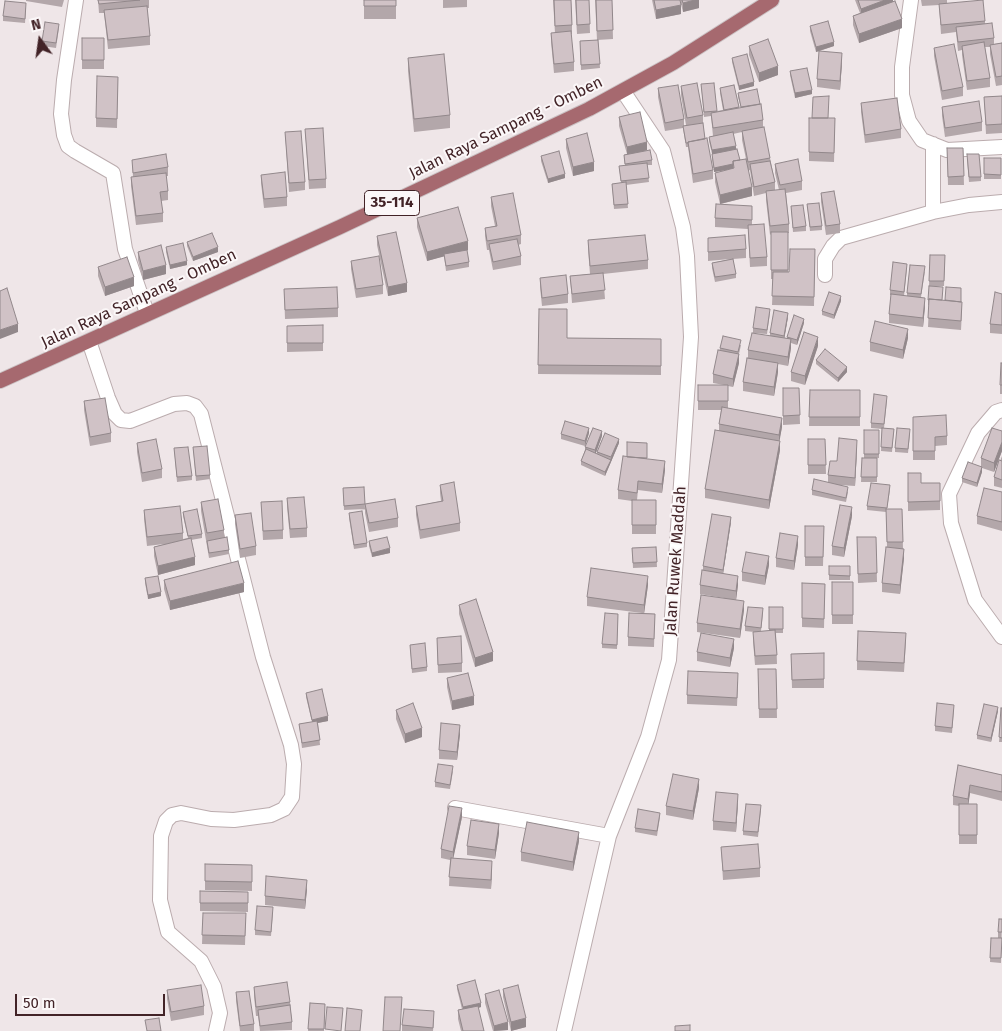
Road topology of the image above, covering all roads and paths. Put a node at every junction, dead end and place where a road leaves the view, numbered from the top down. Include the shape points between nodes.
1 (76, 0) edge
2 (772, 0) edge
3 (911, 0) edge
4 (623, 91) junction
5 (933, 144) junction
6 (1002, 147) edge
7 (1002, 202) edge
8 (933, 212) junction
9 (825, 275) dead end
10 (147, 313) junction
11 (89, 342) junction
12 (0, 381) edge
13 (1002, 410) edge
14 (1002, 638) edge
15 (455, 808) edge
16 (609, 836) junction
17 (216, 1031) edge
18 (564, 1031) edge

1 - 10 street via 64,80 61,114 64,135 68,146 113,173 125,249
2 - 4 main road, Jalan Raya Sampang - Omben / 35-114
3 - 5 street via 902,67 902,95 909,121 922,140
4 - 10 main road, Jalan Raya Sampang - Omben / 35-114 via 357,219
4 - 16 street, Jalan Ruwek Maddah via 663,151 683,227 692,337 669,660 648,737
5 - 6 street via 947,150
5 - 8 street
7 - 8 street
8 - 9 street via 841,238 825,259
10 - 11 main road, Jalan Raya Sampang - Omben / 35-114
11 - 12 main road, Jalan Raya Sampang - Omben / 35-114
11 - 17 street via 108,398 121,420 130,421 174,404 187,403 195,406 201,414 263,657 291,745 294,764 292,797 284,808 271,815 234,820 211,820 181,813 172,815 166,821 161,836 160,900 168,932 201,961 214,987 220,1013
13 - 14 street via 996,412 978,433 949,494 951,523 975,600
15 - 16 street
16 - 18 street, Jalan Ruwek Maddah

